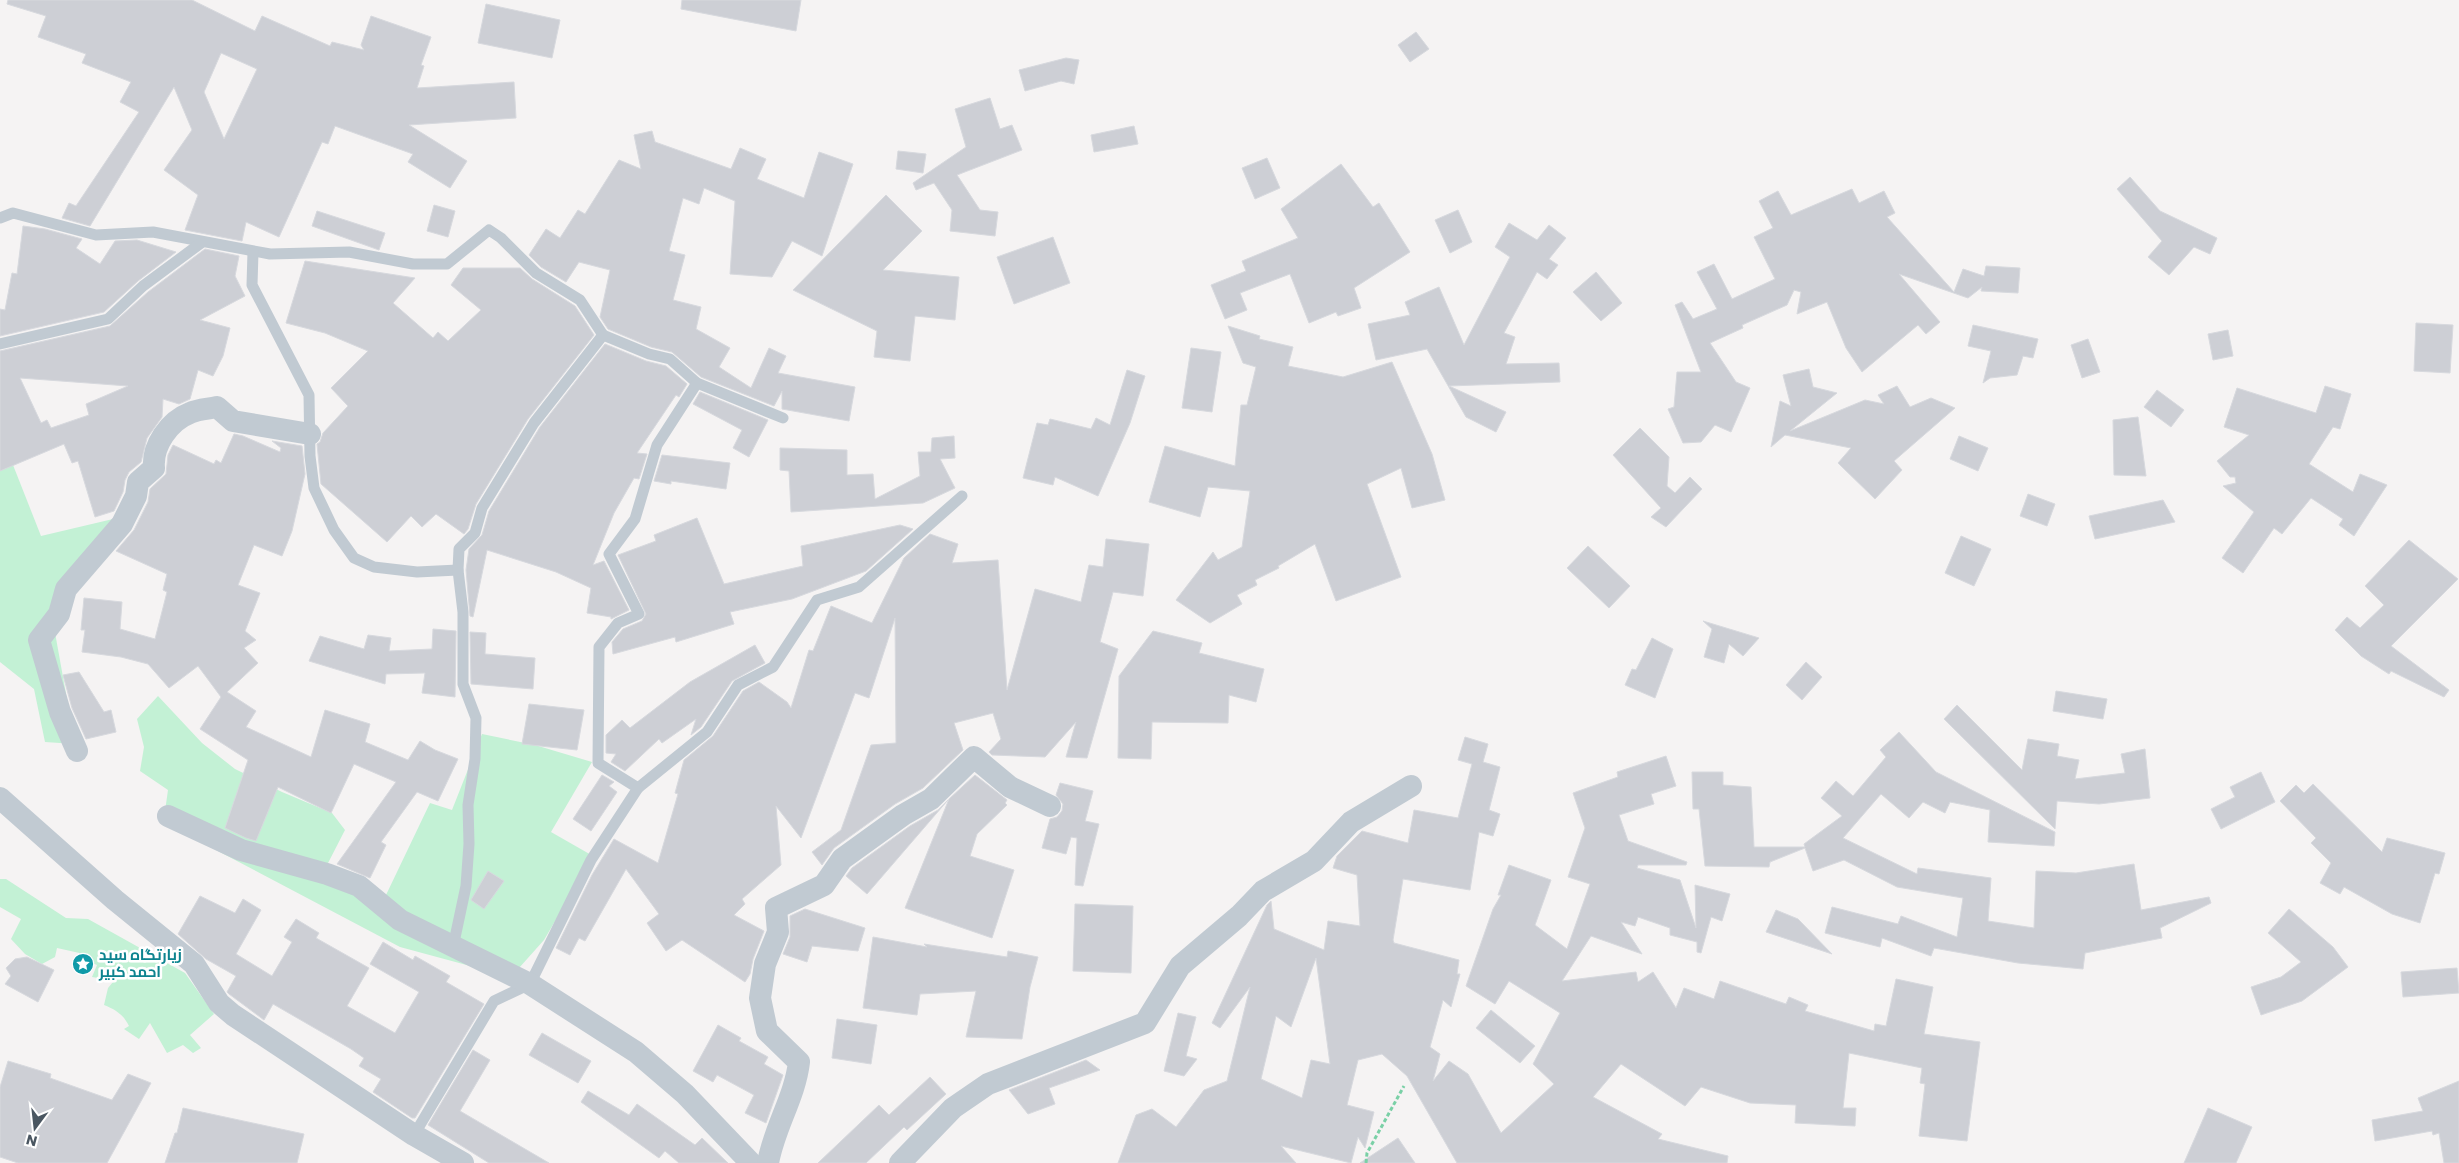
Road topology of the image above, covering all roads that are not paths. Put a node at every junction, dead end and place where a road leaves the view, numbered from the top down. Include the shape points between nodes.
1 (0, 218) edge
2 (201, 243) junction
3 (252, 252) junction
4 (602, 335) junction
5 (0, 344) edge
6 (697, 383) junction
7 (783, 418) dead end
8 (310, 434) junction
9 (962, 496) dead end
10 (458, 570) junction
11 (77, 751) dead end
12 (1411, 786) dead end
13 (638, 788) junction
14 (0, 798) edge
15 (1050, 806) dead end
16 (168, 816) dead end
17 (453, 947) junction
18 (530, 984) junction
19 (414, 1135) junction
20 (463, 1163) edge
21 (751, 1163) edge
22 (768, 1163) edge
23 (900, 1163) edge

1 - 2 lane via 13,213 96,235 153,232
2 - 3 lane
2 - 5 lane via 143,286 108,319
3 - 4 lane via 349,252 414,264 447,264 489,230 502,238 536,273 580,300
3 - 8 lane via 252,285 309,395
4 - 6 lane via 670,359
4 - 10 lane via 534,423 482,508 475,533 459,549
6 - 7 lane
6 - 13 lane via 657,445 635,519 609,554 639,614 618,623 599,647 598,763
8 - 10 lane via 314,488 334,530 354,558 374,567 417,572
8 - 11 street via 233,420 217,407 190,413 168,429 153,455 154,468 138,482 136,496 122,524 66,589 59,614 39,640 60,712
9 - 13 lane via 860,587 817,600 772,667 738,685 707,732
10 - 17 lane via 463,612 464,684 476,718 475,759 468,805 470,844 466,886
12 - 23 street via 1351,822 1314,861 1264,891 1180,966 1145,1024 988,1084 954,1108
13 - 18 lane via 591,860
14 - 19 street via 115,900 194,964 219,1003 233,1015
15 - 22 street via 1010,787 974,758 931,799 842,859 824,885 776,908 778,932 765,964 760,998 767,1031 799,1062 797,1081 771,1145
16 - 17 street via 242,850 359,886 400,920
17 - 18 street
18 - 19 lane via 494,1001
18 - 21 street via 636,1052 685,1094
19 - 20 street

